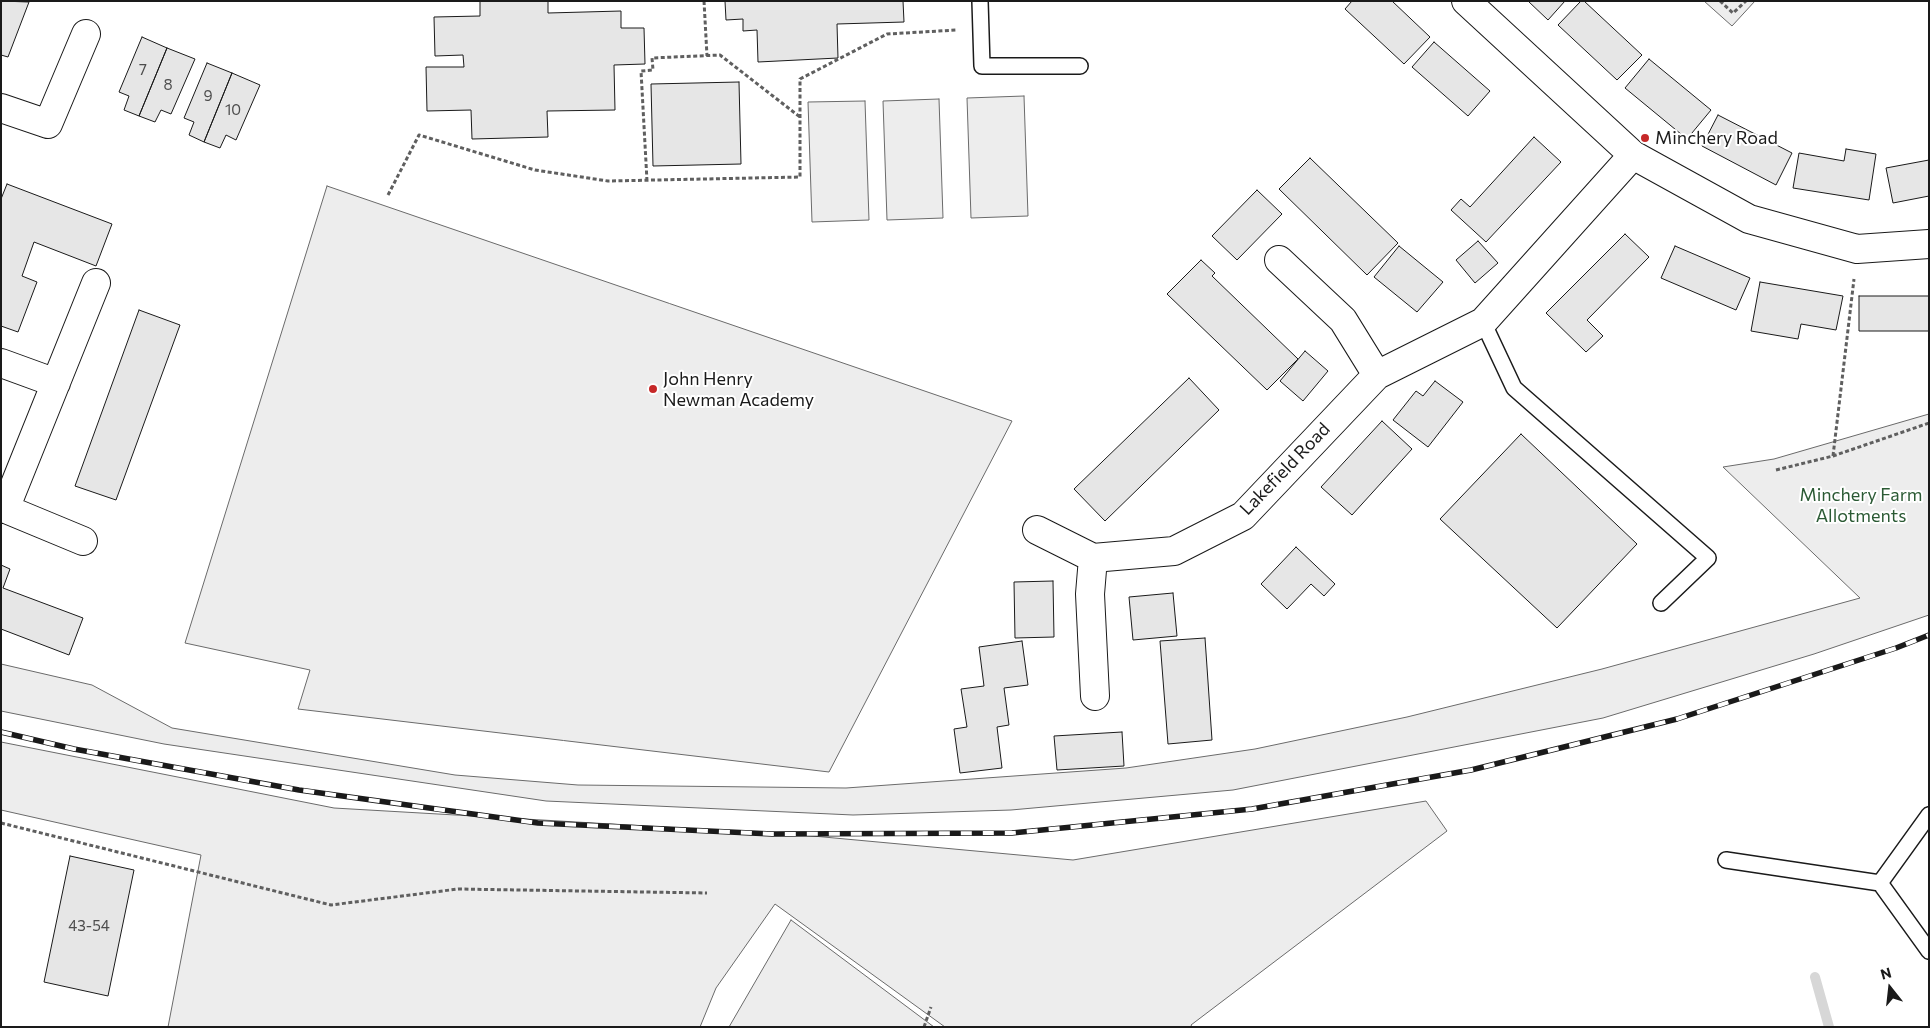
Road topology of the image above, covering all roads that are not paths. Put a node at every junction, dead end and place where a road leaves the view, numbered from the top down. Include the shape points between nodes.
1 (980, 1) edge
2 (1466, 1) edge
3 (86, 34) dead end
4 (1080, 66) dead end
5 (1, 108) edge
6 (1633, 155) junction
7 (1929, 244) edge
8 (1280, 260) dead end
9 (96, 283) dead end
10 (1483, 322) junction
11 (1, 363) edge
12 (1377, 375) junction
13 (56, 383) junction
14 (3, 508) edge
15 (1037, 530) dead end
16 (83, 541) dead end
17 (1092, 558) junction
18 (1661, 603) dead end
19 (1095, 696) dead end
20 (1929, 815) edge
21 (1726, 860) dead end
22 (1880, 883) junction
23 (1929, 951) edge

1 - 4 lane via 982,66
2 - 6 street
3 - 5 street via 48,124
6 - 7 street via 1749,219 1857,249
6 - 10 street, Lakefield Road
8 - 12 street via 1343,320
9 - 13 street
10 - 12 street, Lakefield Road
10 - 18 lane via 1514,388 1708,558
11 - 13 street
12 - 17 street, Lakefield Road via 1243,516 1174,550
13 - 14 street
14 - 16 street
15 - 17 street
17 - 19 street via 1090,594
20 - 22 lane
21 - 22 lane
22 - 23 lane

